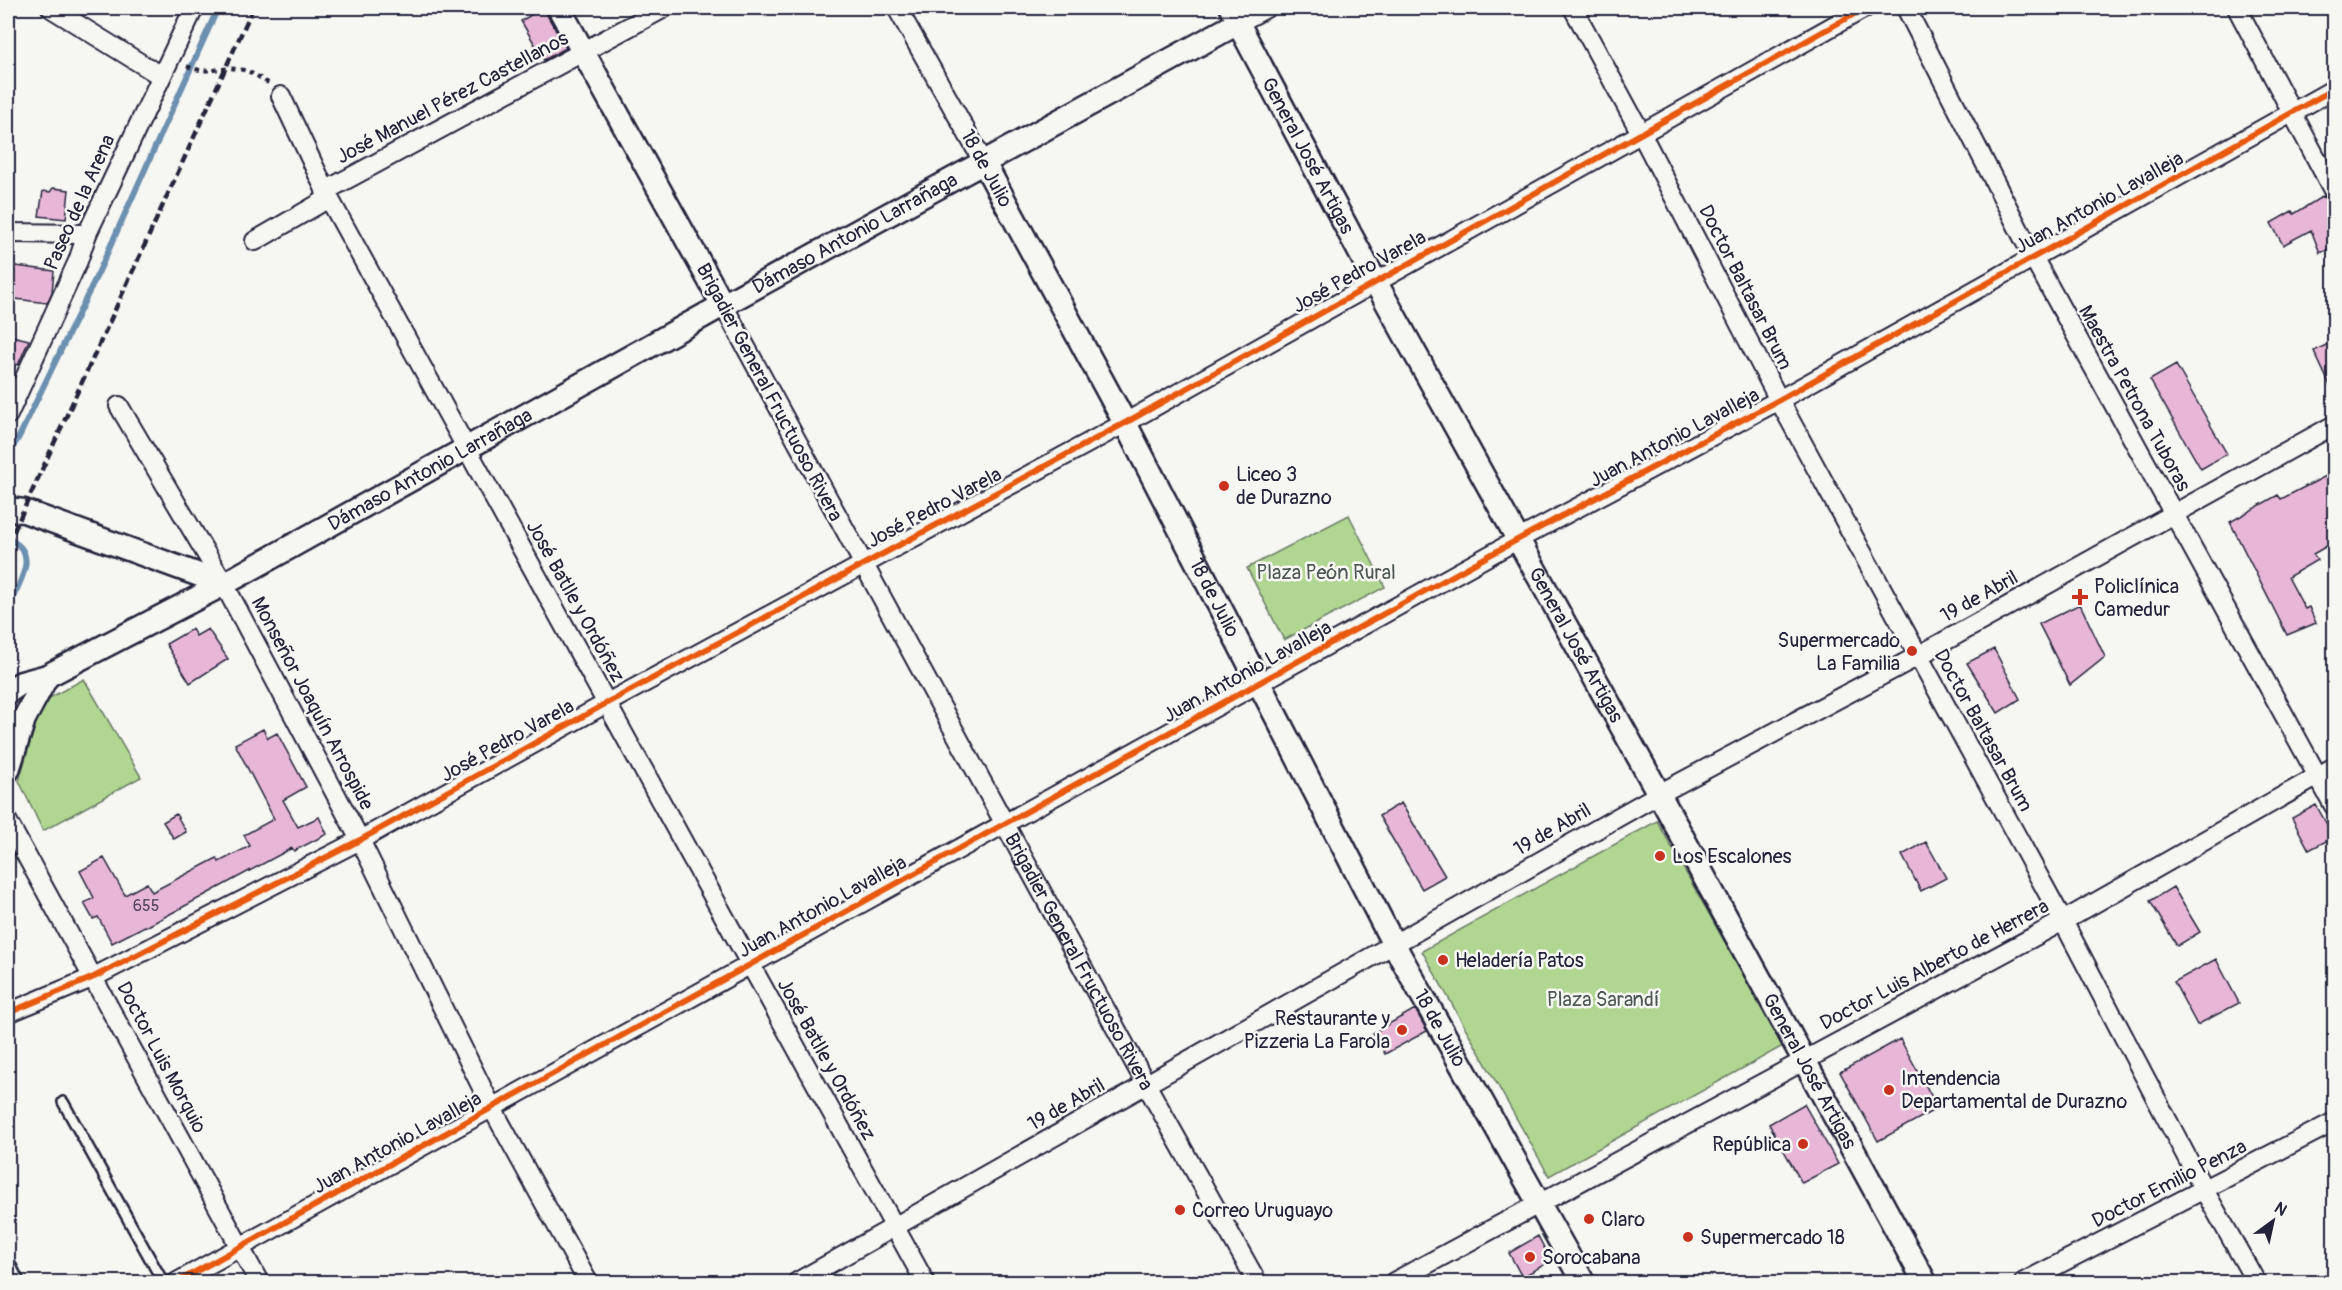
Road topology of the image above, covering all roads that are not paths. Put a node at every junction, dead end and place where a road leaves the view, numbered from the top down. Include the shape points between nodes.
1 (51, 8) edge
2 (194, 8) edge
3 (559, 8) edge
4 (664, 8) edge
5 (897, 8) edge
6 (1266, 8) edge
7 (1573, 8) edge
8 (1864, 8) edge
9 (1906, 8) edge
10 (2237, 8) edge
11 (1233, 15) edge
12 (582, 52) junction
13 (161, 76) junction
14 (2334, 89) edge
15 (281, 96) road end
16 (2293, 112) junction
17 (1641, 133) junction
18 (984, 163) junction
19 (2334, 192) edge
20 (327, 194) junction
21 (8, 233) edge
22 (87, 234) junction
23 (255, 241) dead end
24 (2033, 257) junction
25 (1375, 281) junction
26 (723, 306) junction
27 (1779, 400) junction
28 (119, 406) dead end
29 (8, 415) edge
30 (1125, 423) junction
31 (2334, 425) edge
32 (467, 448) junction
33 (8, 508) edge
34 (2173, 514) junction
35 (1517, 540) junction
36 (862, 564) junction
37 (224, 584) junction
38 (1918, 656) junction
39 (46, 676) junction
40 (1260, 683) junction
41 (8, 692) edge
42 (607, 703) junction
43 (8, 770) edge
44 (2326, 772) edge
45 (1659, 795) junction
46 (2334, 806) edge
47 (8, 822) edge
48 (1006, 824) junction
49 (360, 840) junction
50 (2063, 921) junction
51 (1394, 945) junction
52 (750, 966) junction
53 (94, 978) junction
54 (8, 1013) edge
55 (1803, 1059) junction
56 (1146, 1084) junction
57 (63, 1102) dead end
58 (492, 1108) junction
59 (2334, 1122) edge
60 (2204, 1190) junction
61 (1539, 1205) junction
62 (894, 1229) junction
63 (240, 1247) junction
64 (8, 1260) edge
65 (19, 1282) edge
66 (163, 1282) edge
67 (177, 1282) edge
68 (259, 1282) edge
69 (588, 1282) edge
70 (797, 1282) edge
71 (925, 1282) edge
72 (1257, 1282) edge
73 (1394, 1282) edge
74 (1583, 1282) edge
75 (1925, 1282) edge
76 (2024, 1282) edge
77 (2256, 1282) edge

1 - 13 street
2 - 13 street, Paseo de la Arena
3 - 12 street, Brigadier General Fructuoso Rivera
4 - 12 street, José Manuel Pérez Castellanos
5 - 18 street, 18 de Julio
6 - 11 street, Dámaso Antonio Larrañaga
7 - 17 street, Doctor Baltasar Brum
8 - 17 street, José Pedro Varela
9 - 24 street, Maestra Petrona Tuboras
10 - 16 street
11 - 18 street, Dámaso Antonio Larrañaga
11 - 25 street, General José Artigas
12 - 20 street, José Manuel Pérez Castellanos
12 - 26 street, Brigadier General Fructuoso Rivera
13 - 22 street, Paseo de la Arena
14 - 16 street, Juan Antonio Lavalleja
15 - 20 street, José Batlle y Ordóñez
16 - 19 street
16 - 24 street, Juan Antonio Lavalleja
17 - 25 street, José Pedro Varela
17 - 27 street, Doctor Baltasar Brum
18 - 26 street, Dámaso Antonio Larrañaga
18 - 30 street, 18 de Julio
20 - 23 street, José Manuel Pérez Castellanos
20 - 32 street, José Batlle y Ordóñez
21 - 22 street
22 - 29 street, Paseo de la Arena
24 - 27 street, Juan Antonio Lavalleja
24 - 34 street, Maestra Petrona Tuboras
25 - 30 street, José Pedro Varela
25 - 35 street, General José Artigas
26 - 32 street, Dámaso Antonio Larrañaga
26 - 36 street, Brigadier General Fructuoso Rivera
27 - 35 street, Juan Antonio Lavalleja
27 - 38 street, Doctor Baltasar Brum
28 - 37 street, Monseñor Joaquín Arrospide
30 - 36 street, José Pedro Varela
30 - 40 street, 18 de Julio
31 - 34 street, 19 de Abril
32 - 37 street, Dámaso Antonio Larrañaga
32 - 42 street, José Batlle y Ordóñez
33 - 37 street
34 - 38 street, 19 de Abril
34 - 44 street, Maestra Petrona Tuboras
35 - 40 street, Juan Antonio Lavalleja
35 - 45 street, General José Artigas
36 - 42 street, José Pedro Varela
36 - 48 street, Brigadier General Fructuoso Rivera
37 - 39 street, Dámaso Antonio Larrañaga
37 - 49 street, Monseñor Joaquín Arrospide
38 - 45 street, 19 de Abril
38 - 50 street, Doctor Baltasar Brum
39 - 41 street, Dámaso Antonio Larrañaga via 21,683
39 - 43 street via 24,719
40 - 48 street, Juan Antonio Lavalleja
40 - 51 street, 18 de Julio
42 - 49 street, José Pedro Varela
42 - 52 street, José Batlle y Ordóñez
44 - 46 street, Maestra Petrona Tuboras
44 - 50 street, Doctor Luis Alberto de Herrera
45 - 51 street, 19 de Abril
45 - 55 street, General José Artigas
47 - 53 street, Doctor Luis Morquio
48 - 52 street, Juan Antonio Lavalleja
48 - 56 street, Brigadier General Fructuoso Rivera
49 - 53 street, José Pedro Varela
49 - 58 street, Monseñor Joaquín Arrospide
50 - 55 street, Doctor Luis Alberto de Herrera
50 - 60 street, Doctor Baltasar Brum
51 - 56 street, 19 de Abril
51 - 61 street, 18 de Julio
52 - 58 street, Juan Antonio Lavalleja
52 - 62 street, José Batlle y Ordóñez
53 - 54 street, José Pedro Varela
53 - 63 street, Doctor Luis Morquio
55 - 61 street, Doctor Luis Alberto de Herrera
55 - 75 street, General José Artigas
56 - 62 street, 19 de Abril
56 - 72 street, Brigadier General Fructuoso Rivera
57 - 66 lane
58 - 63 street, Juan Antonio Lavalleja
58 - 69 street, Monseñor Joaquín Arrospide
59 - 60 street, Doctor Emilio Penza
60 - 76 street, Doctor Emilio Penza
60 - 77 street, Doctor Baltasar Brum
61 - 73 street, Doctor Luis Alberto de Herrera
61 - 74 street, 18 de Julio
62 - 70 street, 19 de Abril
62 - 71 street, José Batlle y Ordóñez
63 - 67 street, Juan Antonio Lavalleja
63 - 68 street, Doctor Luis Morquio
64 - 65 lane

